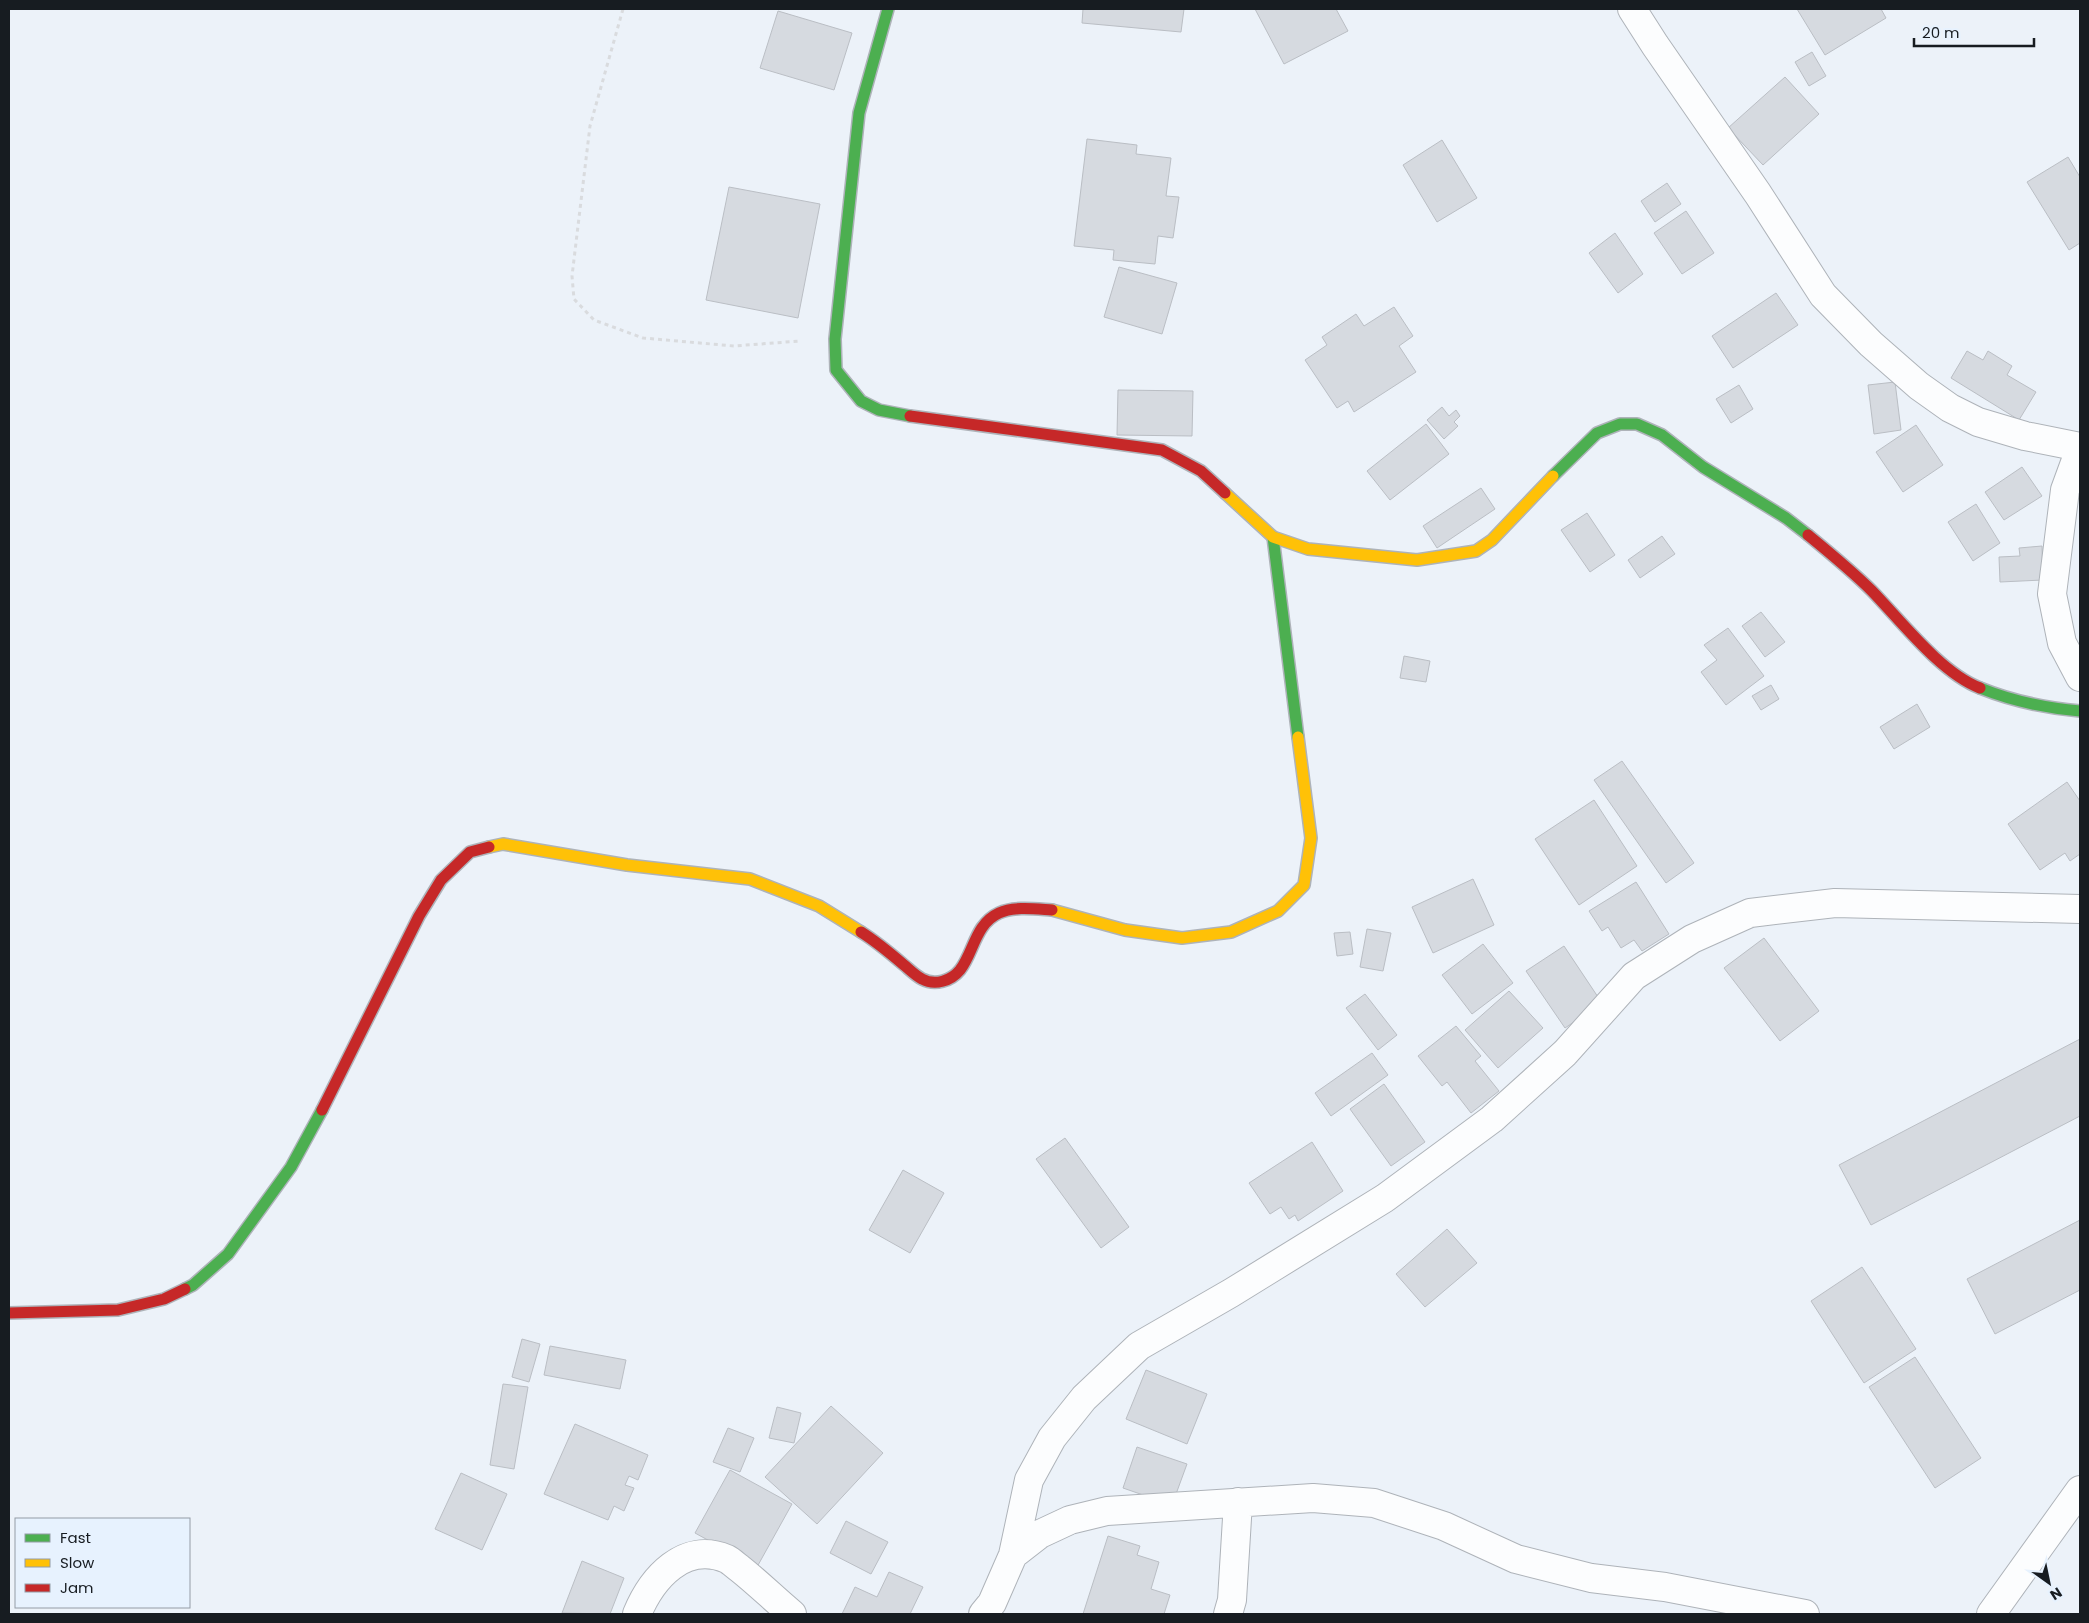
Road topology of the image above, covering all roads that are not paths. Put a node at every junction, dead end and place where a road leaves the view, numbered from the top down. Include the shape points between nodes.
1 (888, 9) edge
2 (1632, 9) edge
3 (2080, 448) edge
4 (1273, 537) junction
5 (2080, 677) edge
6 (2080, 711) edge
7 (2080, 909) edge
8 (9, 1313) edge
9 (2080, 1490) edge
10 (1238, 1502) junction
11 (1013, 1555) junction
12 (637, 1614) edge
13 (792, 1614) edge
14 (982, 1614) edge
15 (1228, 1614) edge
16 (1805, 1614) edge
17 (1991, 1614) edge

1 - 4 street via 859,113 836,339 836,370 861,401 879,410 1162,450 1201,471
2 - 3 street via 1823,295 1871,344 1950,408 1978,422
3 - 5 street via 2065,490 2052,594 2062,643
4 - 6 street via 1308,549 1417,560 1476,551 1492,540 1598,433 1620,424 1638,424 1662,435 1703,467 1786,518 1832,554 1925,648 1964,682 1998,696 2048,708
4 - 8 street via 1311,838 1304,885 1278,911 1232,932 1182,938 1125,930 1057,910 1028,908 999,913 976,935 960,970 944,981 932,983 921,980 874,940 819,906 750,878 627,865 502,844 470,852 441,880 419,916 338,1082 291,1167 228,1254 193,1285 164,1300 118,1310
7 - 11 street via 1835,903 1750,913 1692,939 1634,976 1565,1053 1499,1112 1385,1198 1139,1346 1084,1398 1052,1438 1029,1480
9 - 17 street
10 - 11 street via 1106,1511 1070,1520 1040,1534
10 - 15 street via 1232,1600
10 - 16 street via 1312,1498 1374,1503 1444,1526 1516,1559 1591,1578 1665,1586
11 - 14 street via 992,1603
12 - 13 street via 642,1601 664,1572 682,1558 700,1553 728,1559

